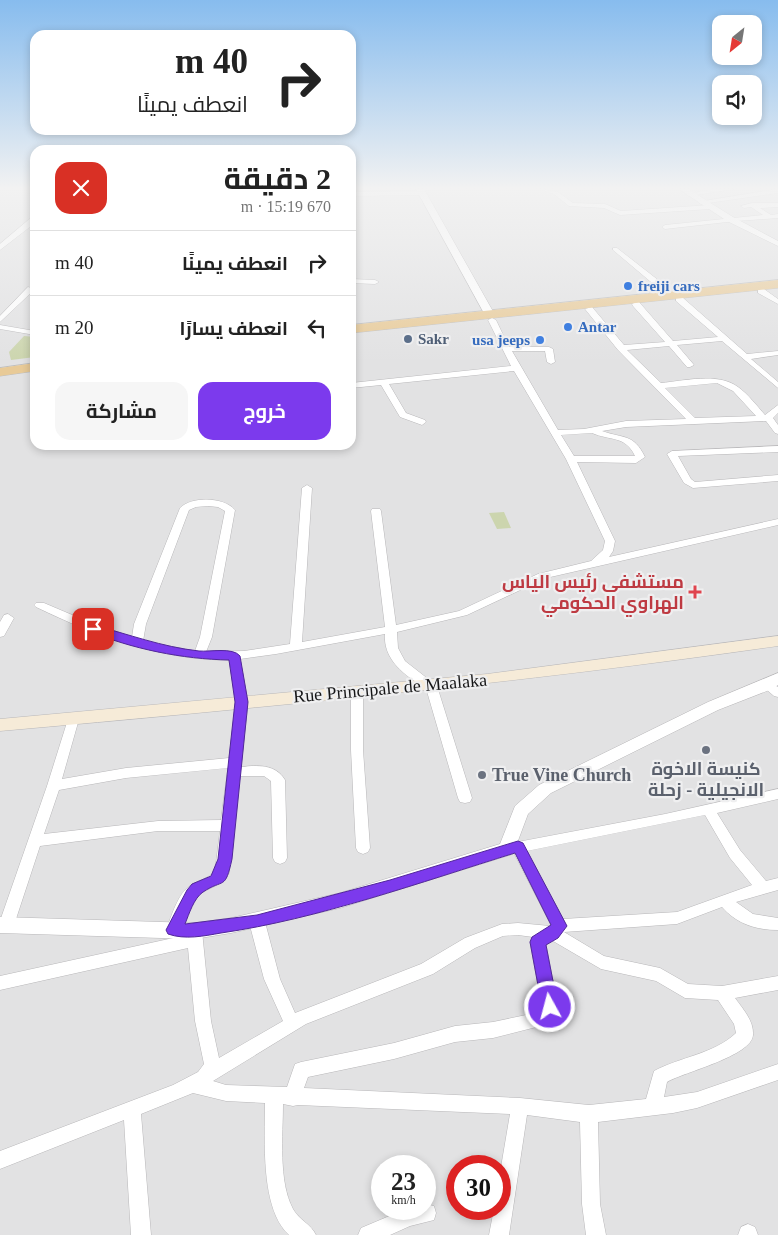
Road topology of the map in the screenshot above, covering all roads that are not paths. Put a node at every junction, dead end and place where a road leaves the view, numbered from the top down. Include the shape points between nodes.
1 (452, 247) edge
2 (615, 249) dead end
3 (356, 282) edge
4 (375, 282) dead end
5 (778, 284) edge
6 (30, 290) edge
7 (778, 290) edge
8 (761, 292) junction
9 (676, 298) junction
10 (778, 302) edge
11 (636, 304) junction
12 (589, 309) junction
13 (491, 317) junction
14 (0, 320) edge
15 (0, 327) edge
16 (356, 329) edge
17 (30, 332) edge
18 (356, 333) edge
19 (722, 339) junction
20 (672, 344) junction
21 (621, 348) junction
22 (506, 349) junction
23 (778, 353) edge
24 (744, 357) junction
25 (30, 362) edge
26 (551, 362) dead end
27 (0, 365) edge
28 (690, 365) dead end
29 (30, 368) edge
30 (516, 368) junction
31 (0, 372) edge
32 (384, 383) junction
33 (356, 386) edge
34 (660, 386) junction
35 (778, 386) edge
36 (778, 408) edge
37 (766, 418) junction
38 (692, 420) junction
39 (422, 422) dead end
40 (594, 431) junction
41 (778, 431) edge
42 (554, 433) junction
43 (778, 449) edge
44 (571, 459) junction
45 (778, 478) edge
46 (307, 488) dead end
47 (376, 511) dead end
48 (778, 522) edge
49 (593, 564) junction
50 (40, 605) dead end
51 (8, 618) dead end
52 (390, 629) junction
53 (0, 633) edge
54 (778, 641) edge
55 (137, 642) junction
56 (296, 647) junction
57 (199, 655) junction
58 (234, 656) junction
59 (774, 685) edge
60 (431, 686) junction
61 (357, 692) junction
62 (242, 702) junction
63 (73, 719) junction
64 (0, 725) edge
65 (235, 767) junction
66 (54, 786) junction
67 (778, 794) edge
68 (465, 798) dead end
69 (708, 809) junction
70 (229, 825) junction
71 (35, 841) junction
72 (363, 848) dead end
73 (513, 848) junction
74 (280, 858) dead end
75 (778, 884) edge
76 (762, 887) junction
77 (724, 900) junction
78 (257, 922) junction
79 (778, 924) edge
80 (3, 925) edge
81 (556, 929) junction
82 (174, 930) junction
83 (194, 935) junction
84 (0, 983) edge
85 (778, 983) edge
86 (722, 993) junction
87 (292, 1024) junction
88 (778, 1072) edge
89 (209, 1073) junction
90 (191, 1084) junction
91 (274, 1096) junction
92 (293, 1098) junction
93 (520, 1106) junction
94 (653, 1107) junction
95 (132, 1108) junction
96 (589, 1114) junction
97 (0, 1160) edge
98 (402, 1220) edge
99 (140, 1235) edge
100 (306, 1235) edge
101 (368, 1235) edge
102 (499, 1235) edge
103 (596, 1235) edge

1 - 13 street
2 - 9 street
3 - 4 street
5 - 9 highway
6 - 14 street
7 - 8 highway
8 - 9 highway
8 - 10 street
9 - 11 highway
9 - 13 highway
9 - 19 street
11 - 12 highway
11 - 20 street
12 - 13 highway
12 - 21 street
13 - 16 highway
13 - 18 highway
13 - 22 street
15 - 17 street
19 - 20 street
19 - 24 street
20 - 21 street
20 - 28 street
21 - 34 street
22 - 26 street via 549,349
22 - 30 street
23 - 24 street
24 - 35 street
25 - 27 highway
29 - 31 highway
30 - 32 street
30 - 42 street
32 - 33 street
32 - 39 street via 403,415
34 - 37 street via 726,383
34 - 38 street
36 - 37 street
37 - 38 street
37 - 41 street
38 - 40 street via 618,424
40 - 42 street
40 - 44 street via 626,438 640,457 636,460
42 - 44 street
43 - 45 street via 672,454 687,481 693,485
44 - 49 street via 610,541 606,555
46 - 56 street
47 - 52 street
48 - 49 street
49 - 52 street via 526,582 464,613
50 - 55 street via 107,635
51 - 53 street
52 - 56 street
52 - 60 street via 388,643 392,652 412,675
54 - 60 main road, Rue Principale de Maalaka via 678,657
55 - 57 street
55 - 57 street via 140,624 185,508 194,504 224,505 230,510 206,637
56 - 58 street
57 - 58 street
58 - 62 street
59 - 73 street via 713,706 545,789 520,811
60 - 61 main road, Rue Principale de Maalaka
60 - 68 street
61 - 62 main road, Rue Principale de Maalaka
61 - 72 street
62 - 63 main road, Rue Principale de Maalaka
62 - 65 street
63 - 64 main road, Rue Principale de Maalaka
63 - 66 street
65 - 66 street via 126,773
65 - 70 street
65 - 74 street via 273,773 278,780
66 - 71 street
67 - 69 street
69 - 73 street
69 - 76 street via 735,854
70 - 71 street via 158,826
70 - 82 street via 222,873 217,881 197,888
71 - 80 street
73 - 78 street
73 - 81 street
75 - 76 street
76 - 77 street
77 - 79 street via 736,914 748,920
77 - 81 street via 677,918
78 - 83 street
78 - 87 street via 272,979
80 - 82 street
81 - 86 street via 601,962 660,975 685,990
81 - 87 street via 502,930 470,943 427,968 338,1002
81 - 92 street via 538,942 550,1007 546,1018 493,1030 455,1034 394,1051 302,1070
82 - 83 street
83 - 84 street
83 - 89 street via 203,1020 212,1064
85 - 86 street
86 - 94 street via 742,1021 745,1036 725,1050 673,1068 660,1077
87 - 89 street
88 - 94 street via 697,1100
89 - 90 street
90 - 91 street via 226,1093
90 - 95 street
91 - 92 street
91 - 100 street via 276,1180 284,1210 293,1225
92 - 93 street
93 - 96 street
93 - 102 street
94 - 96 street
95 - 97 street
95 - 99 street
96 - 103 street via 590,1204
98 - 101 street

